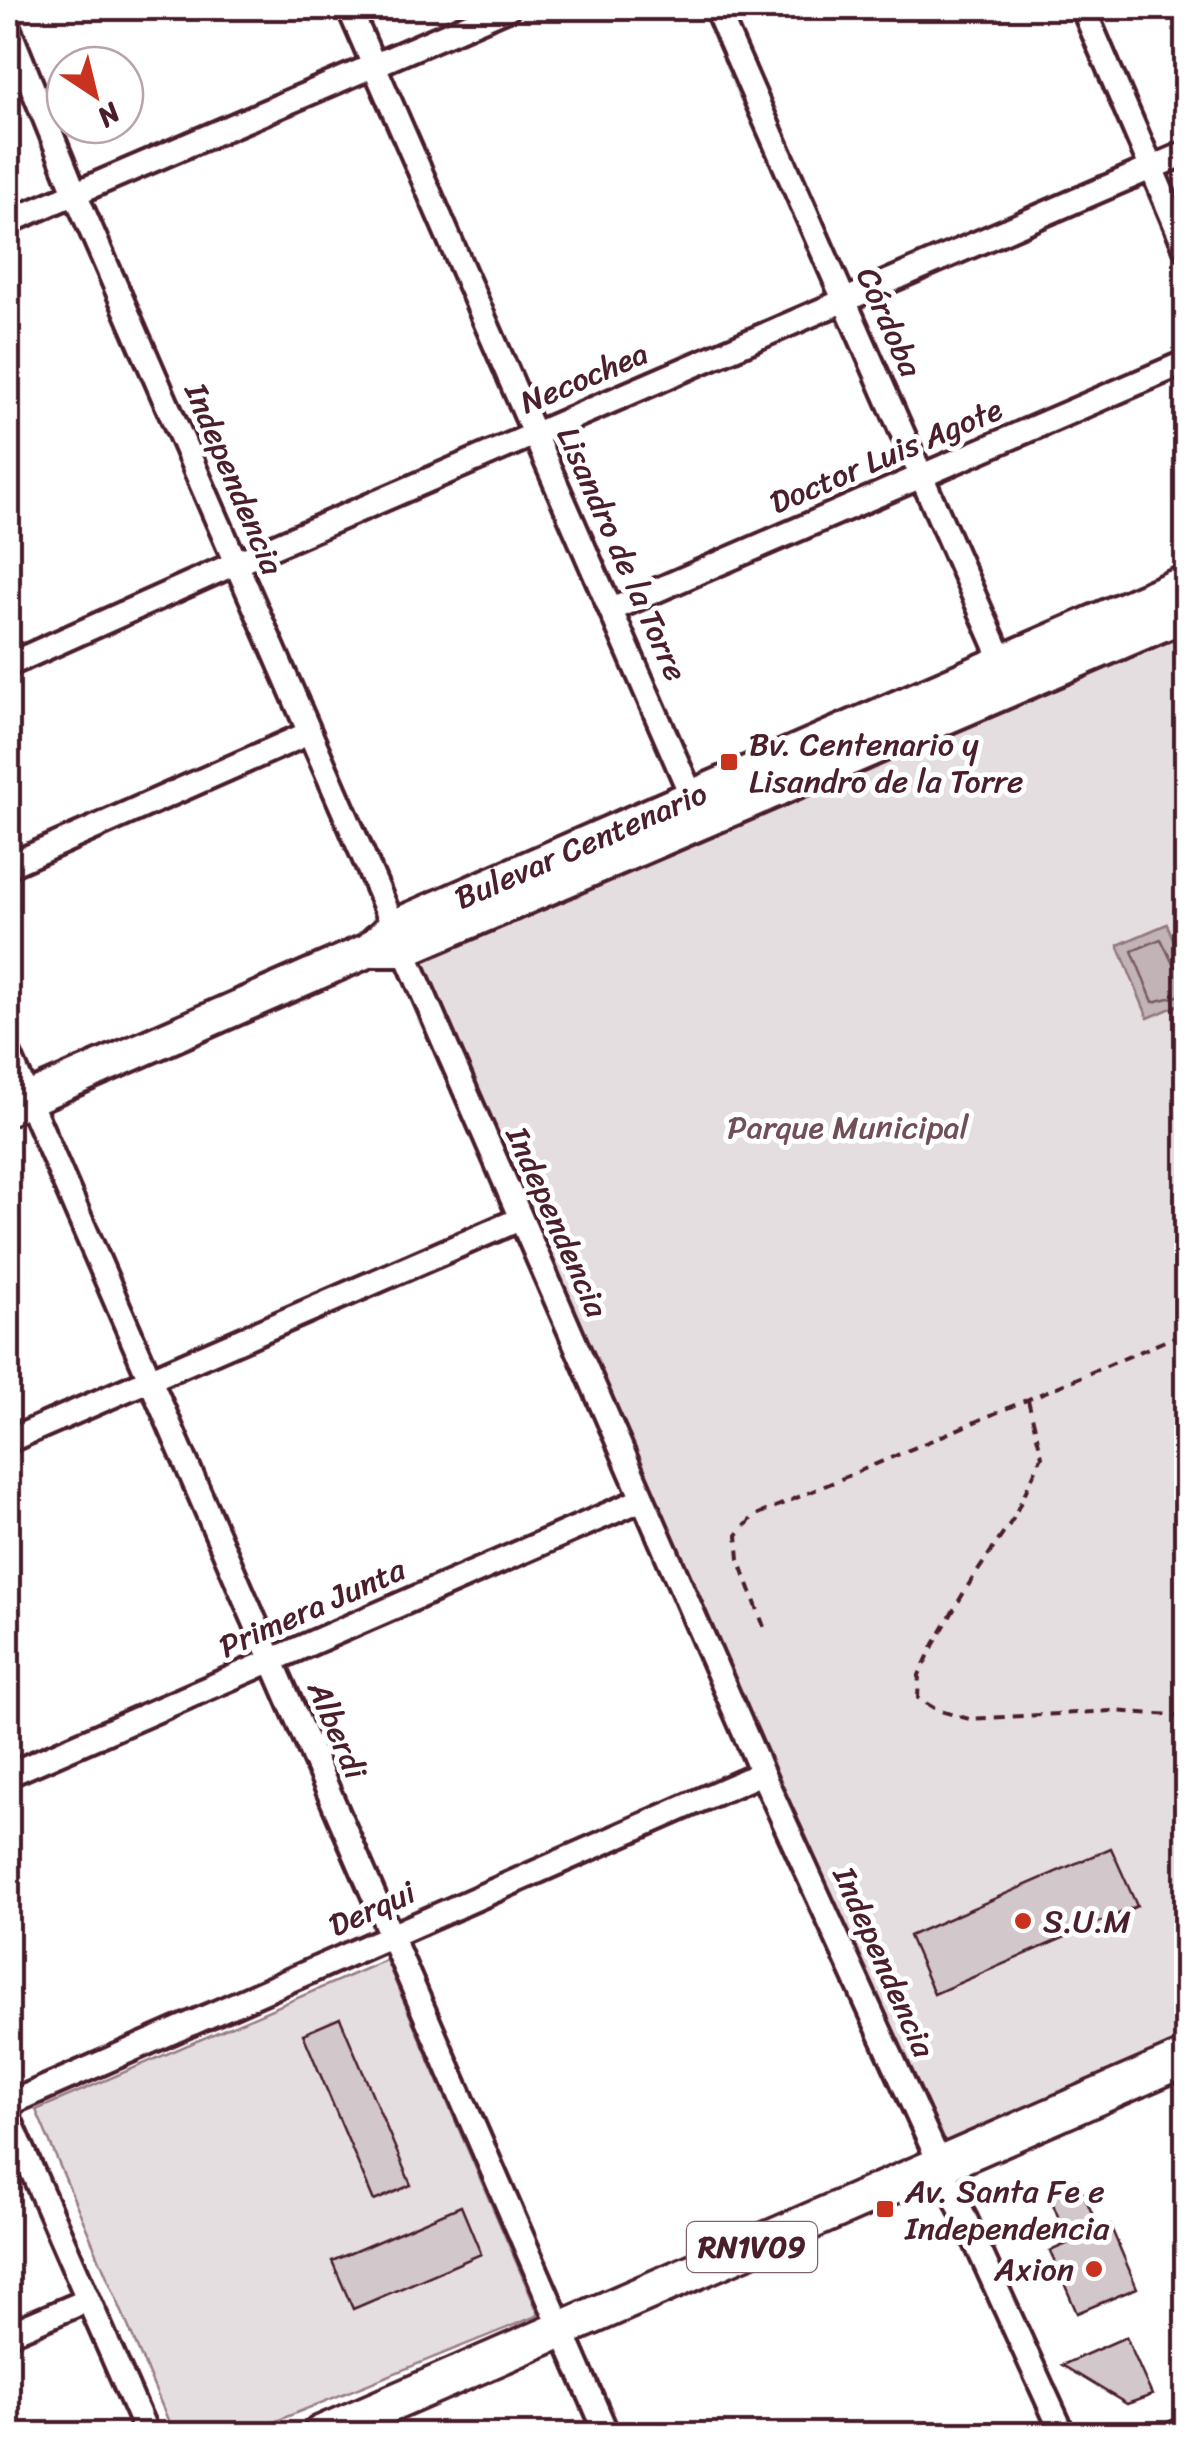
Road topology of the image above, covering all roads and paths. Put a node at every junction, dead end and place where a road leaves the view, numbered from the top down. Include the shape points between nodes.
1 (348, 8) edge
2 (508, 8) edge
3 (716, 8) edge
4 (1083, 8) edge
5 (8, 28) edge
6 (374, 66) junction
7 (1186, 153) edge
8 (1152, 168) junction
9 (74, 193) junction
10 (8, 222) edge
11 (1186, 248) edge
12 (844, 301) junction
13 (1186, 362) edge
14 (534, 434) junction
15 (921, 476) junction
16 (236, 563) junction
17 (1181, 608) edge
18 (611, 610) junction
19 (1002, 662) junction
20 (8, 665) edge
21 (310, 733) junction
22 (692, 796) junction
23 (8, 866) edge
24 (398, 938) junction
25 (8, 1052) edge
26 (18, 1104) edge
27 (520, 1219) junction
28 (1186, 1332) edge
29 (150, 1379) junction
30 (1028, 1400) junction
31 (8, 1441) edge
32 (643, 1499) junction
33 (764, 1627) dead end
34 (272, 1661) junction
35 (1186, 1723) edge
36 (762, 1773) junction
37 (8, 1775) edge
38 (391, 1936) junction
39 (1186, 2058) edge
40 (8, 2104) edge
41 (8, 2116) edge
42 (940, 2165) junction
43 (88, 2300) junction
44 (563, 2329) junction
45 (8, 2334) edge
46 (1186, 2429) edge
47 (147, 2434) edge
48 (321, 2434) edge
49 (607, 2434) edge
50 (1063, 2434) edge
51 (1174, 2434) edge

1 - 6 street, Lisandro de la Torre
2 - 6 street
3 - 12 street, Córdoba
4 - 8 street
5 - 9 street, Independencia
6 - 9 street
6 - 14 street, Lisandro de la Torre
7 - 8 street, Necochea
8 - 11 street
8 - 12 street, Necochea
9 - 10 street
9 - 16 street, Independencia
12 - 14 street, Necochea
12 - 15 street, Córdoba
13 - 15 street, Doctor Luis Agote
14 - 16 street, Necochea
14 - 18 street, Lisandro de la Torre
15 - 18 street, Doctor Luis Agote
15 - 19 street, Córdoba
16 - 20 street, Necochea
16 - 21 street, Independencia
17 - 19 main road, Bulevar Centenario
17 - 24 main road, Bulevar Centenario
18 - 22 street, Lisandro de la Torre
19 - 22 main road, Bulevar Centenario
21 - 23 street
21 - 24 street, Independencia
22 - 24 main road, Bulevar Centenario
24 - 26 main road, Bulevar Centenario
24 - 27 street, Independencia
25 - 26 street, Alberdi
26 - 29 street, Alberdi
27 - 29 street
27 - 32 street, Independencia
28 - 30 path
29 - 31 street
29 - 34 street, Alberdi
30 - 33 path via 754,1516 738,1534 739,1560
30 - 35 path via 1042,1456 1013,1520 966,1587 918,1675 918,1698 969,1719 1111,1710 1174,1715
32 - 34 street, Primera Junta
32 - 36 street, Independencia
34 - 37 street, Primera Junta
34 - 38 street, Alberdi
36 - 38 street, Derqui
36 - 42 street, Independencia
38 - 40 street, Derqui
38 - 44 street, Alberdi
39 - 42 main road, RN1V09
41 - 43 street
42 - 44 main road, RN1V09
42 - 50 street, Independencia
43 - 45 street
43 - 47 street
44 - 48 main road, RN1V09
44 - 49 street, Alberdi
46 - 51 street

